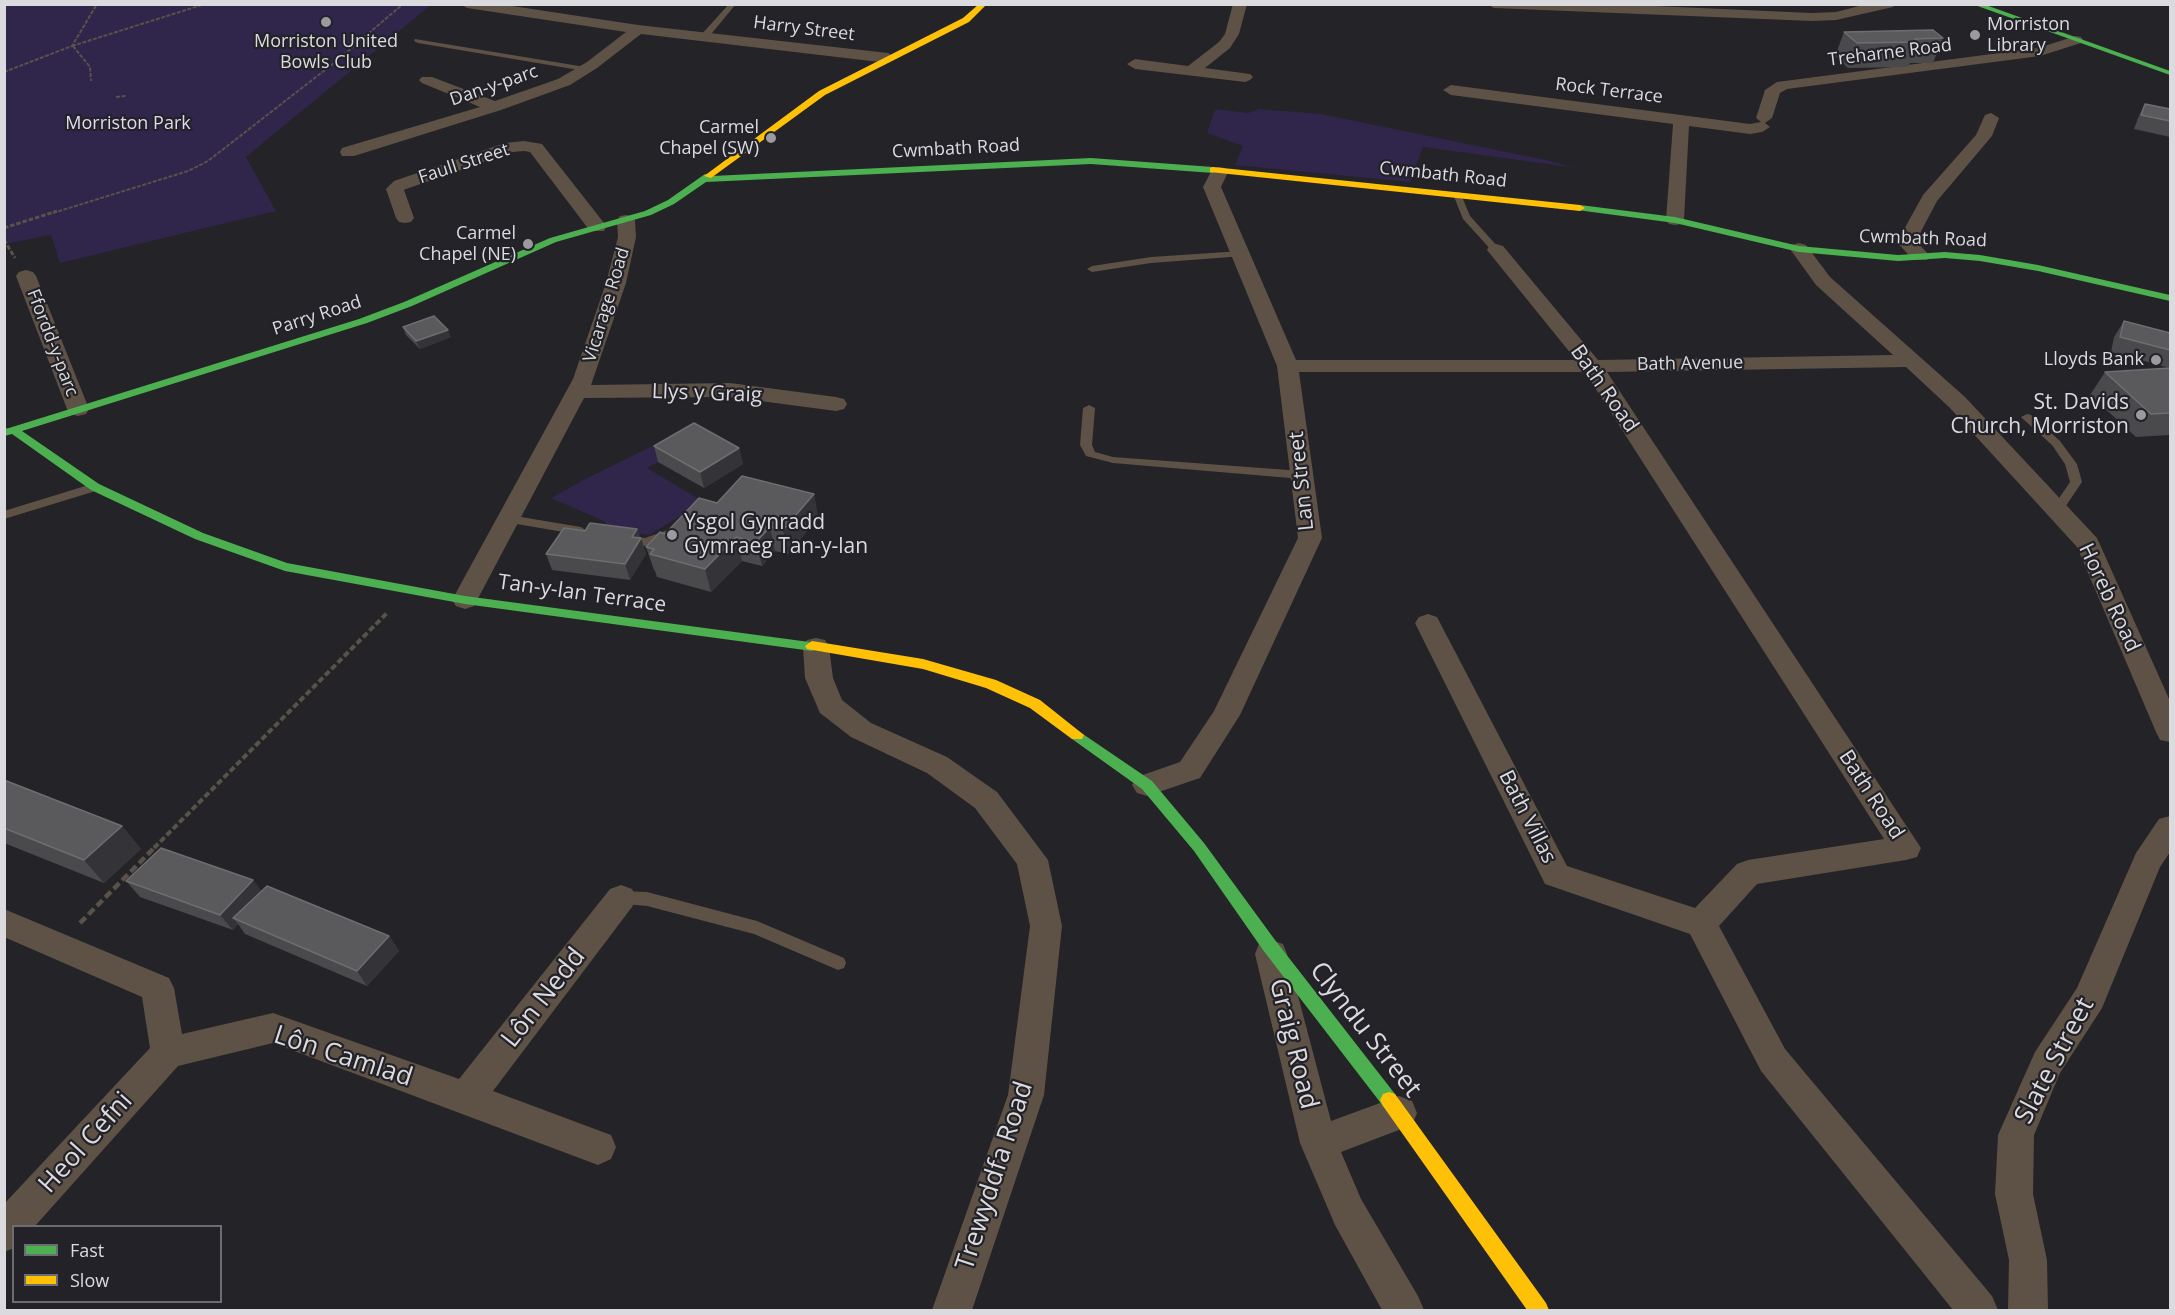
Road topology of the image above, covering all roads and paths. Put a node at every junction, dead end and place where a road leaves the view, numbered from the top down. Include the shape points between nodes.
1 (97, 4) edge
2 (204, 4) edge
3 (403, 4) edge
4 (467, 4) edge
5 (733, 4) edge
6 (984, 4) edge
7 (1240, 4) edge
8 (1494, 4) edge
9 (1888, 4) edge
10 (1982, 5) edge
11 (1633, 7) edge
12 (638, 29) junction
13 (704, 37) junction
14 (2076, 40) junction
15 (418, 41) dead end
16 (72, 46) junction
17 (888, 58) junction
18 (1135, 64) dead end
19 (585, 69) junction
20 (1191, 70) junction
21 (4, 72) edge
22 (2170, 73) edge
23 (1245, 77) dead end
24 (427, 80) dead end
25 (91, 81) dead end
26 (1451, 90) dead end
27 (126, 96) dead end
28 (116, 97) dead end
29 (495, 107) junction
30 (1991, 118) dead end
31 (1681, 120) junction
32 (1763, 123) joint
33 (118, 126) dead end
34 (108, 128) dead end
35 (348, 152) dead end
36 (1219, 171) junction
37 (705, 179) junction
38 (1457, 194) junction
39 (405, 218) dead end
40 (626, 220) junction
41 (1675, 220) junction
42 (597, 227) junction
43 (4, 228) edge
44 (1798, 249) junction
45 (1496, 250) joint
46 (1240, 254) junction
47 (1920, 256) junction
48 (1092, 269) dead end
49 (27, 276) dead end
50 (2170, 298) edge
51 (1911, 361) junction
52 (1288, 366) junction
53 (1592, 366) junction
54 (577, 392) junction
55 (836, 404) dead end
56 (1089, 408) dead end
57 (78, 409) junction
58 (2027, 417) dead end
59 (9, 432) edge
60 (1302, 475) junction
61 (95, 487) junction
62 (2057, 510) junction
63 (4, 515) edge
64 (509, 519) junction
65 (677, 529) edge
66 (598, 535) edge
67 (618, 539) edge
68 (410, 590) junction
69 (465, 600) junction
70 (1428, 623) dead end
71 (816, 647) junction
72 (2170, 732) edge
73 (1147, 784) junction
74 (2170, 828) edge
75 (621, 897) joint
76 (4, 922) edge
77 (1701, 924) junction
78 (58, 945) junction
79 (1269, 945) junction
80 (838, 963) dead end
81 (168, 1053) junction
82 (466, 1098) junction
83 (1400, 1113) junction
84 (1318, 1143) junction
85 (598, 1147) dead end
86 (4, 1233) edge
87 (952, 1311) edge
88 (1404, 1311) edge
89 (1539, 1311) edge
90 (1978, 1311) edge
91 (2028, 1311) edge

1 - 16 path
2 - 16 path
3 - 43 path via 208,161 188,171
4 - 12 street, Harry Street
5 - 13 lane
6 - 17 street, Vicarage Road via 966,20
7 - 20 street via 1225,45
8 - 11 street
9 - 11 street via 1836,16 1812,17
10 - 14 street
12 - 13 street, Harry Street
12 - 19 street, Dan-y-parc
13 - 17 street, Harry Street
14 - 22 street
14 - 32 street, Treharne Road via 2004,57 1783,85 1773,90
15 - 19 lane
16 - 21 path
16 - 25 path via 90,67
17 - 37 street, Vicarage Road via 822,93
18 - 20 street
19 - 29 street, Dan-y-parc via 564,82
20 - 23 street
24 - 29 street
26 - 31 street, Rock Terrace
27 - 28 path
29 - 35 street, Dan-y-parc
30 - 47 street via 1984,136 1929,199 1906,242
31 - 32 street, Rock Terrace via 1750,129
31 - 41 street
33 - 34 path
36 - 37 street, Cwmbath Road via 1090,161
36 - 38 street, Cwmbath Road
36 - 46 street, Lan Street via 1212,187
37 - 40 street, Vicarage Road via 670,202
38 - 41 street, Cwmbath Road
38 - 45 lane via 1466,217
39 - 42 street, Faull Street via 395,189 400,185 511,147 536,148
40 - 42 street, Parry Road
40 - 54 street, Vicarage Road via 627,237 616,283
41 - 44 street, Cwmbath Road
42 - 57 street, Parry Road via 553,240 363,321
44 - 47 street, Cwmbath Road via 1898,258
44 - 51 street, Horeb Road via 1823,280
45 - 53 street, Bath Road
46 - 48 lane via 1151,260
46 - 52 street, Lan Street
47 - 50 street, Cwmbath Road via 1980,258
49 - 57 street, Ffordd-y-parc
51 - 53 street, Bath Avenue
51 - 62 street, Horeb Road via 1957,402
52 - 53 street, Bath Avenue
52 - 60 street, Lan Street
53 - 77 street, Bath Road via 1906,848 1748,873
54 - 55 street, Llys y Graig via 730,390
54 - 64 street, Vicarage Road
56 - 60 lane via 1086,445 1090,454 1113,460
57 - 59 street, Parry Road
58 - 62 lane via 2056,443 2071,464 2076,482
59 - 61 street, Tan-y-lan Terrace
60 - 73 street, Lan Street via 1310,538 1226,715 1190,770
61 - 63 lane
61 - 68 street, Tan-y-lan Terrace via 199,536 285,567
62 - 72 street, Horeb Road via 2088,544
64 - 66 lane
64 - 69 street, Vicarage Road
65 - 67 lane via 645,542
68 - 69 street, Tan-y-lan Terrace
68 - 78 path
69 - 71 street, Tan-y-lan Terrace
70 - 77 street, Bath Villas via 1556,875
71 - 73 street, Tan-y-lan Terrace via 923,664 991,684 1035,704
71 - 87 street, Trewyddfa Road via 819,678 830,706 861,730 937,765 986,800 1032,860 1046,926 1026,1095
73 - 79 street, Clyndu Street via 1199,847
74 - 91 street, Slate Street via 2147,862 2090,997 2047,1064 2016,1135 2014,1194 2028,1260
75 - 80 lane via 647,899 756,928
75 - 82 street, Lôn Nedd
76 - 78 street
77 - 90 street via 1773,1059
78 - 81 street via 157,988
79 - 83 street, Clyndu Street
79 - 84 street, Graig Road
81 - 82 street, Lôn Camlad via 273,1028
81 - 86 street, Heol Cefni
82 - 85 street, Lôn Camlad
83 - 84 street
83 - 89 street, Clyndu Street
84 - 88 street, Graig Road via 1348,1212

